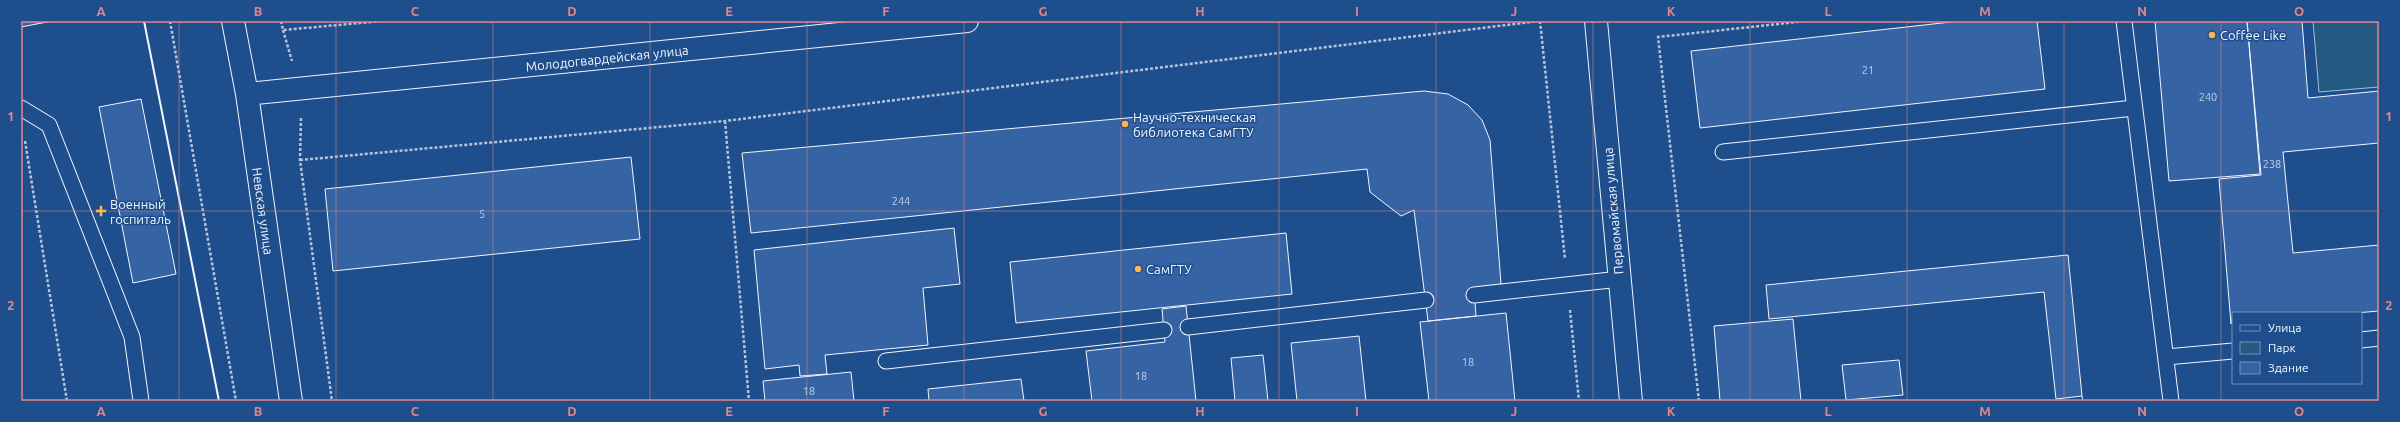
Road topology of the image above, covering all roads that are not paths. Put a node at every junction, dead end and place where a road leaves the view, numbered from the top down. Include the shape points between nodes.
1 (233, 21) edge
2 (960, 21) edge
3 (1596, 21) edge
4 (2124, 21) edge
5 (866, 26) edge
6 (247, 94) junction
7 (21, 108) edge
8 (2134, 108) junction
9 (1723, 152) dead end
10 (1620, 279) junction
11 (1474, 295) dead end
12 (1426, 300) dead end
13 (1188, 327) dead end
14 (1164, 330) dead end
15 (2379, 338) edge
16 (2362, 340) edge
17 (2232, 351) edge
18 (2166, 357) junction
19 (886, 361) dead end
20 (141, 401) edge
21 (291, 401) edge
22 (1631, 401) edge
23 (2171, 401) edge

1 - 6 street, Невская улица
2 - 5 street, Молодогвардейская улица
3 - 10 street, Первомайская улица
4 - 8 lane
5 - 6 street, Молодогвардейская улица
6 - 21 street, Невская улица
7 - 20 lane via 49,125 132,337
8 - 9 lane
8 - 18 lane
10 - 11 lane
10 - 22 street, Первомайская улица
12 - 13 lane
14 - 19 lane
15 - 16 lane
17 - 18 lane
18 - 23 lane

